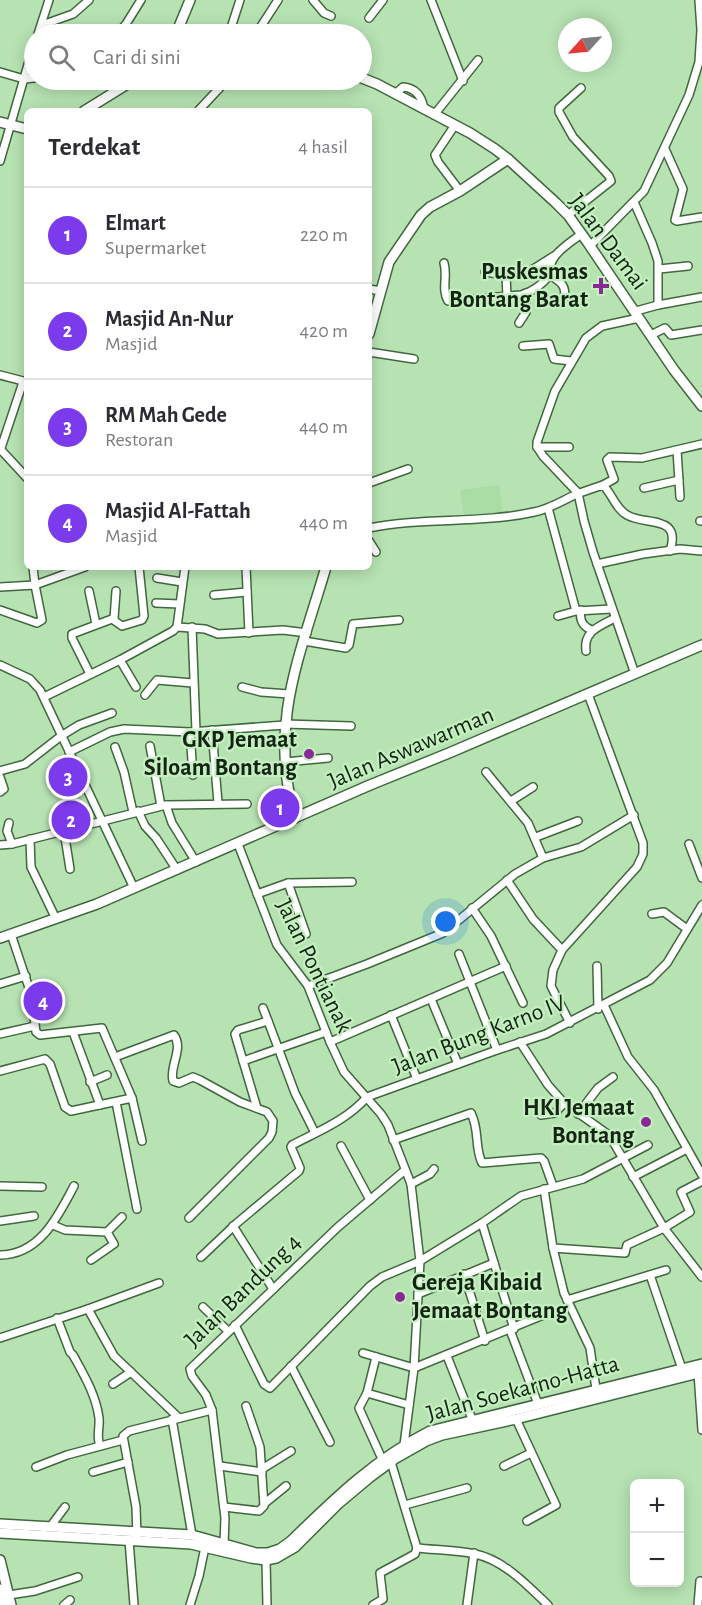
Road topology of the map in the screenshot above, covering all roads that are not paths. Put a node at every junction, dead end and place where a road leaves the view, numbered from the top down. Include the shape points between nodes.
1 (49, 0) edge
2 (89, 0) edge
3 (141, 0) edge
4 (190, 0) edge
5 (240, 0) edge
6 (278, 0) edge
7 (313, 0) edge
8 (383, 0) edge
9 (431, 0) edge
10 (699, 0) edge
11 (331, 16) dead end
12 (369, 18) dead end
13 (42, 24) edge
14 (45, 24) edge
15 (126, 24) edge
16 (180, 24) edge
17 (234, 24) edge
18 (262, 24) edge
19 (702, 30) edge
20 (478, 60) dead end
21 (700, 64) edge
22 (0, 72) edge
23 (24, 79) joint
24 (463, 81) junction
25 (372, 83) edge
26 (581, 88) dead end
27 (118, 90) edge
28 (218, 90) edge
29 (89, 108) edge
30 (201, 108) edge
31 (434, 115) junction
32 (0, 122) edge
33 (10, 124) junction
34 (455, 125) junction
35 (24, 128) edge
36 (665, 149) junction
37 (508, 159) junction
38 (0, 160) edge
39 (460, 191) junction
40 (634, 202) junction
41 (568, 215) junction
42 (702, 217) edge
43 (586, 240) junction
44 (554, 256) junction
45 (444, 263) dead end
46 (688, 266) dead end
47 (659, 269) junction
48 (485, 272) dead end
49 (506, 275) junction
50 (550, 275) junction
51 (372, 290) edge
52 (381, 291) junction
53 (526, 293) junction
54 (507, 297) junction
55 (702, 297) edge
56 (564, 299) dead end
57 (658, 305) junction
58 (637, 314) junction
59 (372, 323) edge
60 (519, 323) dead end
61 (702, 330) edge
62 (651, 334) junction
63 (523, 346) dead end
64 (372, 352) edge
65 (414, 359) dead end
66 (571, 361) junction
67 (0, 375) edge
68 (24, 382) edge
69 (24, 385) edge
70 (702, 406) edge
71 (702, 444) edge
72 (537, 447) junction
73 (569, 447) dead end
74 (0, 450) edge
75 (677, 450) junction
76 (408, 470) dead end
77 (24, 475) edge
78 (679, 480) junction
79 (372, 482) edge
80 (604, 485) junction
81 (644, 488) dead end
82 (578, 494) junction
83 (680, 497) dead end
84 (548, 508) junction
85 (372, 527) edge
86 (372, 546) edge
87 (671, 551) junction
88 (702, 551) edge
89 (376, 552) dead end
90 (597, 564) junction
91 (33, 570) edge
92 (66, 570) edge
93 (139, 570) edge
94 (184, 570) edge
95 (246, 570) edge
96 (325, 570) edge
97 (157, 578) dead end
98 (182, 582) junction
99 (35, 585) junction
100 (0, 587) edge
101 (89, 591) dead end
102 (116, 591) dead end
103 (247, 592) junction
104 (214, 595) dead end
105 (156, 603) dead end
106 (179, 604) junction
107 (612, 609) junction
108 (0, 610) edge
109 (579, 611) junction
110 (558, 616) dead end
111 (615, 618) junction
112 (114, 619) junction
113 (399, 620) dead end
114 (96, 624) junction
115 (177, 627) junction
116 (192, 627) junction
117 (592, 630) junction
118 (249, 633) junction
119 (305, 637) junction
120 (702, 645) edge
121 (586, 651) dead end
122 (120, 660) junction
123 (0, 665) edge
124 (90, 674) junction
125 (635, 674) junction
126 (193, 683) junction
127 (136, 687) dead end
128 (242, 687) dead end
129 (289, 694) junction
130 (588, 694) junction
131 (146, 695) dead end
132 (44, 697) junction
133 (112, 713) dead end
134 (285, 725) junction
135 (351, 726) dead end
136 (212, 730) junction
137 (193, 731) junction
138 (61, 736) junction
139 (150, 746) dead end
140 (116, 747) dead end
141 (69, 752) junction
142 (327, 758) dead end
143 (285, 762) junction
144 (0, 771) edge
145 (486, 772) dead end
146 (193, 775) dead end
147 (0, 777) edge
148 (533, 787) dead end
149 (0, 792) edge
150 (511, 801) junction
151 (218, 803) junction
152 (247, 804) dead end
153 (164, 806) junction
154 (136, 812) junction
155 (634, 815) junction
156 (295, 818) junction
157 (103, 821) junction
158 (578, 821) dead end
159 (9, 823) dead end
160 (64, 831) junction
161 (536, 837) junction
162 (30, 839) junction
163 (0, 844) edge
164 (12, 844) junction
165 (237, 844) junction
166 (688, 844) dead end
167 (543, 858) junction
168 (196, 862) junction
169 (70, 869) dead end
170 (177, 870) junction
171 (702, 878) edge
172 (507, 880) junction
173 (352, 882) dead end
174 (288, 883) junction
175 (134, 888) junction
176 (257, 894) junction
177 (702, 905) edge
178 (472, 908) junction
179 (652, 914) dead end
180 (56, 919) junction
181 (687, 929) junction
182 (11, 934) junction
183 (306, 934) dead end
184 (0, 938) edge
185 (562, 950) junction
186 (459, 954) dead end
187 (506, 966) junction
188 (597, 966) dead end
189 (26, 976) junction
190 (470, 982) junction
191 (0, 984) edge
192 (308, 986) junction
193 (431, 999) junction
194 (522, 1003) dead end
195 (601, 1007) junction
196 (263, 1008) dead end
197 (391, 1015) junction
198 (268, 1021) junction
199 (570, 1023) junction
200 (35, 1026) junction
201 (73, 1032) junction
202 (326, 1032) junction
203 (0, 1034) edge
204 (330, 1042) junction
205 (520, 1042) junction
206 (279, 1050) junction
207 (497, 1050) junction
208 (115, 1057) junction
209 (243, 1061) junction
210 (459, 1064) junction
211 (0, 1071) edge
212 (107, 1075) dead end
213 (613, 1077) dead end
214 (417, 1079) junction
215 (90, 1082) junction
216 (367, 1097) junction
217 (129, 1098) junction
218 (116, 1102) junction
219 (564, 1103) junction
220 (100, 1105) junction
221 (257, 1108) junction
222 (578, 1114) junction
223 (542, 1115) dead end
224 (315, 1133) junction
225 (393, 1140) junction
226 (142, 1141) dead end
227 (648, 1145) dead end
228 (341, 1146) dead end
229 (687, 1149) junction
230 (622, 1158) junction
231 (434, 1169) dead end
232 (405, 1170) junction
233 (702, 1175) edge
234 (633, 1177) junction
235 (702, 1181) edge
236 (411, 1184) junction
237 (0, 1186) edge
238 (74, 1186) dead end
239 (553, 1186) junction
240 (42, 1187) dead end
241 (544, 1189) junction
242 (370, 1200) junction
243 (137, 1209) dead end
244 (34, 1216) dead end
245 (123, 1217) dead end
246 (189, 1218) dead end
247 (0, 1221) edge
248 (482, 1222) junction
249 (53, 1225) junction
250 (233, 1226) junction
251 (664, 1228) junction
252 (110, 1236) junction
253 (553, 1248) junction
254 (0, 1255) edge
255 (201, 1257) dead end
256 (91, 1260) dead end
257 (420, 1261) junction
258 (494, 1263) junction
259 (666, 1270) dead end
260 (464, 1274) junction
261 (650, 1275) junction
262 (702, 1277) edge
263 (159, 1283) dead end
264 (273, 1288) junction
265 (418, 1294) junction
266 (567, 1300) junction
267 (203, 1307) dead end
268 (88, 1309) junction
269 (548, 1313) dead end
270 (60, 1317) junction
271 (232, 1328) junction
272 (512, 1329) junction
273 (0, 1338) edge
274 (485, 1341) junction
275 (363, 1353) dead end
276 (447, 1356) junction
277 (376, 1357) junction
278 (291, 1366) junction
279 (414, 1368) junction
280 (682, 1368) junction
281 (701, 1370) edge
282 (130, 1372) junction
283 (113, 1384) dead end
284 (596, 1389) junction
285 (366, 1393) junction
286 (538, 1404) junction
287 (409, 1405) junction
288 (246, 1406) dead end
289 (212, 1410) junction
290 (175, 1418) junction
291 (472, 1419) junction
292 (516, 1419) junction
293 (702, 1430) edge
294 (123, 1440) junction
295 (330, 1442) dead end
296 (404, 1445) junction
297 (100, 1446) junction
298 (291, 1451) dead end
299 (531, 1453) junction
300 (391, 1457) junction
301 (128, 1462) junction
302 (220, 1466) junction
303 (504, 1466) dead end
304 (36, 1467) dead end
305 (262, 1470) junction
306 (93, 1472) dead end
307 (286, 1486) dead end
308 (467, 1488) dead end
309 (265, 1503) junction
310 (405, 1505) junction
311 (65, 1507) dead end
312 (224, 1507) junction
313 (527, 1521) dead end
314 (0, 1524) edge
315 (50, 1527) junction
316 (0, 1533) edge
317 (192, 1535) junction
318 (135, 1538) junction
319 (224, 1544) junction
320 (205, 1547) junction
321 (417, 1548) junction
322 (474, 1553) junction
323 (0, 1560) edge
324 (266, 1560) junction
325 (78, 1577) dead end
326 (700, 1581) dead end
327 (0, 1589) edge
328 (10, 1600) edge
329 (383, 1602) edge
330 (4, 1605) edge
331 (134, 1605) edge
332 (190, 1605) edge
333 (267, 1605) edge
334 (373, 1605) edge
335 (467, 1605) edge
336 (548, 1605) edge
337 (698, 1605) edge

1 - 13 street
2 - 14 street via 73,14
3 - 15 street
4 - 16 street
5 - 17 street
6 - 18 street
7 - 11 street
8 - 12 street
9 - 24 street
10 - 19 street
19 - 21 street
20 - 24 street
21 - 36 street
22 - 23 street
23 - 33 street
24 - 31 street
25 - 31 street, Jalan Damai
26 - 41 street via 559,112 573,137 610,181
27 - 29 street
28 - 30 street
31 - 34 street, Jalan Damai
32 - 33 street
33 - 35 street
33 - 38 street
34 - 37 street, Jalan Damai
34 - 39 street via 435,155
36 - 40 street via 648,185
36 - 42 street via 683,189 675,220
37 - 39 street
37 - 41 street, Jalan Damai
39 - 52 street via 430,207 411,229 389,262
40 - 43 street
40 - 47 street
41 - 43 street, Jalan Damai
43 - 44 street
43 - 58 street, Jalan Damai
44 - 49 street via 526,273
44 - 50 street
45 - 54 street via 444,292 448,301
46 - 47 street
47 - 57 street
48 - 49 street
49 - 54 street
50 - 53 street
50 - 56 street via 563,283
51 - 52 street
52 - 59 street
53 - 54 street
53 - 60 street via 526,312
55 - 57 street
57 - 58 street
58 - 62 street, Jalan Damai
58 - 66 street via 587,335
61 - 62 street via 671,335 665,328
62 - 70 street, Jalan Damai
63 - 66 street via 548,344 554,358
64 - 65 street
66 - 72 street via 553,396
67 - 68 street
69 - 74 street
71 - 75 street
72 - 73 street
72 - 82 street
74 - 77 street
75 - 78 street
75 - 80 street via 642,458 610,457 607,460 614,480
76 - 79 street
78 - 81 street
78 - 83 street
80 - 82 street
80 - 87 street via 627,515 665,525 672,539
82 - 84 street
82 - 90 street
84 - 85 street via 517,515
84 - 109 street
86 - 89 street
87 - 88 street
87 - 90 street
90 - 107 street
91 - 99 street
92 - 99 street
93 - 112 street via 143,618 122,626
94 - 98 street
95 - 103 street
96 - 119 street
97 - 98 street
98 - 106 street
99 - 100 street
99 - 108 street via 41,622
101 - 114 street
102 - 112 street
103 - 104 street
103 - 118 street
105 - 106 street
106 - 115 street
107 - 109 street
107 - 111 street
109 - 110 street
109 - 117 street via 584,627
111 - 117 street
111 - 125 street
112 - 114 street
113 - 119 street via 353,624 346,648
114 - 124 street via 72,636
115 - 116 street
115 - 122 street
116 - 118 street via 219,634
116 - 126 street
117 - 121 street via 585,641
118 - 119 street via 283,630
119 - 129 street
120 - 125 street, Jalan Aswawarman
122 - 124 street
122 - 127 street
123 - 132 street via 36,683
124 - 132 street
125 - 130 street, Jalan Aswawarman
126 - 131 street via 157,680
126 - 137 street
128 - 129 street
129 - 134 street
130 - 155 street
130 - 156 street, Jalan Aswawarman
132 - 138 street
133 - 138 street
134 - 135 street
134 - 136 street
134 - 143 street
136 - 137 street
136 - 151 street
137 - 141 street via 117,730
137 - 146 street
138 - 141 street
138 - 144 street via 25,764
139 - 153 street
140 - 154 street
141 - 157 street
142 - 143 street
143 - 156 street
145 - 150 street
147 - 149 street
148 - 150 street
150 - 161 street
151 - 152 street
151 - 153 street
153 - 154 street
153 - 168 street
154 - 157 street
154 - 170 street
155 - 167 street via 577,849
155 - 185 street via 643,843 641,860
156 - 165 street, Jalan Aswawarman
157 - 160 street
157 - 175 street
158 - 161 street
159 - 164 street via 7,831
160 - 162 street
160 - 169 street
161 - 167 street
162 - 164 street
162 - 180 street via 31,867
163 - 164 street
165 - 168 street, Jalan Aswawarman
165 - 176 street, Jalan Pontianak
166 - 171 street
167 - 172 street
168 - 170 street, Jalan Aswawarman
170 - 175 street, Jalan Aswawarman
172 - 178 street
172 - 185 street via 533,919
173 - 174 street
174 - 176 street
174 - 183 street
175 - 180 street, Jalan Aswawarman
176 - 192 street, Jalan Pontianak via 277,945
177 - 181 street, Jalan Bung Karno IV
178 - 187 street via 492,936
178 - 192 street via 456,924 435,936
179 - 181 street via 664,912
180 - 182 street, Jalan Aswawarman
181 - 195 street, Jalan Bung Karno IV via 656,976
182 - 184 street, Jalan Aswawarman
182 - 189 street
185 - 199 street via 551,983
186 - 190 street
187 - 190 street
187 - 194 street
188 - 195 street
189 - 191 street
189 - 200 street
190 - 193 street
190 - 207 street
192 - 202 street, Jalan Pontianak
193 - 197 street
193 - 210 street
195 - 199 street, Jalan Bung Karno IV
195 - 229 street
196 - 198 street
197 - 204 street
197 - 214 street
198 - 206 street
198 - 209 street via 236,1031
199 - 205 street, Jalan Bung Karno IV
200 - 201 street via 40,1035
200 - 203 street
201 - 208 street via 102,1028
201 - 215 street
202 - 204 street, Jalan Pontianak
202 - 206 street
204 - 216 street, Jalan Pontianak via 344,1072
205 - 207 street, Jalan Bung Karno IV
205 - 219 street
206 - 209 street
206 - 224 street
207 - 210 street, Jalan Bung Karno IV
208 - 217 street
208 - 221 street via 174,1035 178,1046 171,1078 176,1083 197,1079
209 - 221 street
210 - 214 street, Jalan Bung Karno IV
211 - 220 street via 45,1059 68,1110
212 - 215 street
213 - 222 street via 598,1088
214 - 216 street, Jalan Bung Karno IV
215 - 220 street
216 - 224 street via 350,1114
216 - 225 street, Jalan Pontianak via 381,1114
217 - 218 street
217 - 226 street
218 - 220 street
218 - 243 street
219 - 222 street
219 - 223 street via 555,1113
221 - 246 street via 271,1116 272,1132
222 - 230 street via 604,1130
224 - 250 street via 291,1146 299,1172
225 - 232 street, Jalan Pontianak
225 - 239 street via 471,1113 478,1128 481,1162 541,1158
227 - 230 street
228 - 242 street
229 - 233 street
229 - 234 street
230 - 234 street
230 - 239 street via 583,1179
231 - 236 street
232 - 236 street, Jalan Pontianak
232 - 242 street, Jalan Bandung 4
234 - 251 street
235 - 251 street via 681,1192 690,1212
236 - 257 street, Jalan Pontianak
237 - 240 street
238 - 249 street
239 - 241 street
241 - 248 street via 515,1199
241 - 253 street
242 - 264 street, Jalan Bandung 4
244 - 247 street
245 - 252 street
248 - 257 street
248 - 258 street
249 - 252 street
249 - 254 street via 30,1247
250 - 255 street
250 - 264 street
251 - 253 street via 627,1245 624,1253
251 - 262 street
252 - 256 street via 114,1244
253 - 266 street
257 - 265 street, Jalan Pontianak
257 - 278 street via 370,1286
258 - 260 street
258 - 272 street
259 - 261 street
260 - 265 street
260 - 274 street
261 - 266 street
261 - 280 street
263 - 268 street
264 - 271 street, Jalan Bandung 4
265 - 279 street, Jalan Pontianak
266 - 284 street via 590,1348
267 - 271 street
268 - 270 street
268 - 282 street via 111,1353
269 - 272 street
270 - 273 street
270 - 297 street via 71,1354 93,1394
271 - 278 street via 267,1387 272,1387
271 - 289 street, Jalan Bandung 4 via 190,1370
272 - 274 street
272 - 286 street
274 - 276 street
275 - 277 street
276 - 279 street
276 - 291 street
277 - 279 street
277 - 285 street
278 - 295 street
279 - 287 street, Jalan Pontianak
280 - 281 street, Jalan Soekarno-Hatta
280 - 284 street, Jalan Soekarno-Hatta
281 - 292 street, Jalan Soekarno-Hatta
281 - 293 street
282 - 283 street
282 - 290 street
284 - 286 street, Jalan Soekarno-Hatta
285 - 287 street
285 - 300 street via 359,1411
286 - 291 street, Jalan Soekarno-Hatta
287 - 296 street, Jalan Pontianak
288 - 305 street via 260,1447
289 - 290 street
289 - 302 street, Jalan Bandung 4
290 - 294 street via 129,1431
290 - 317 street
291 - 296 street, Jalan Soekarno-Hatta via 430,1431
292 - 299 street
292 - 300 street, Jalan Soekarno-Hatta via 442,1435
294 - 297 street
294 - 301 street
296 - 300 street, Jalan Soekarno-Hatta
297 - 304 street
298 - 305 street
299 - 303 street
299 - 313 street via 556,1506
300 - 310 street
300 - 319 street, Jalan Soekarno-Hatta via 366,1471 280,1549 256,1553
300 - 324 street, Jalan Soekarno-Hatta via 296,1547
301 - 306 street
301 - 318 street via 136,1507
302 - 305 street
302 - 312 street, Jalan Bandung 4
305 - 309 street
307 - 309 street
308 - 310 street
309 - 312 street via 259,1511
310 - 321 street
311 - 315 street
312 - 319 street, Jalan Bandung 4
314 - 315 street, Jalan Soekarno-Hatta
315 - 318 street, Jalan Soekarno-Hatta
316 - 318 street, Jalan Soekarno-Hatta
317 - 318 street, Jalan Soekarno-Hatta
317 - 319 street, Jalan Soekarno-Hatta
318 - 320 street, Jalan Soekarno-Hatta
318 - 331 street
320 - 324 street, Jalan Soekarno-Hatta
320 - 332 street
321 - 322 street
321 - 329 street via 414,1554 380,1573
322 - 335 street
322 - 336 street via 510,1571
323 - 328 street
324 - 333 street
325 - 328 street
326 - 337 street
327 - 330 street
329 - 334 street

